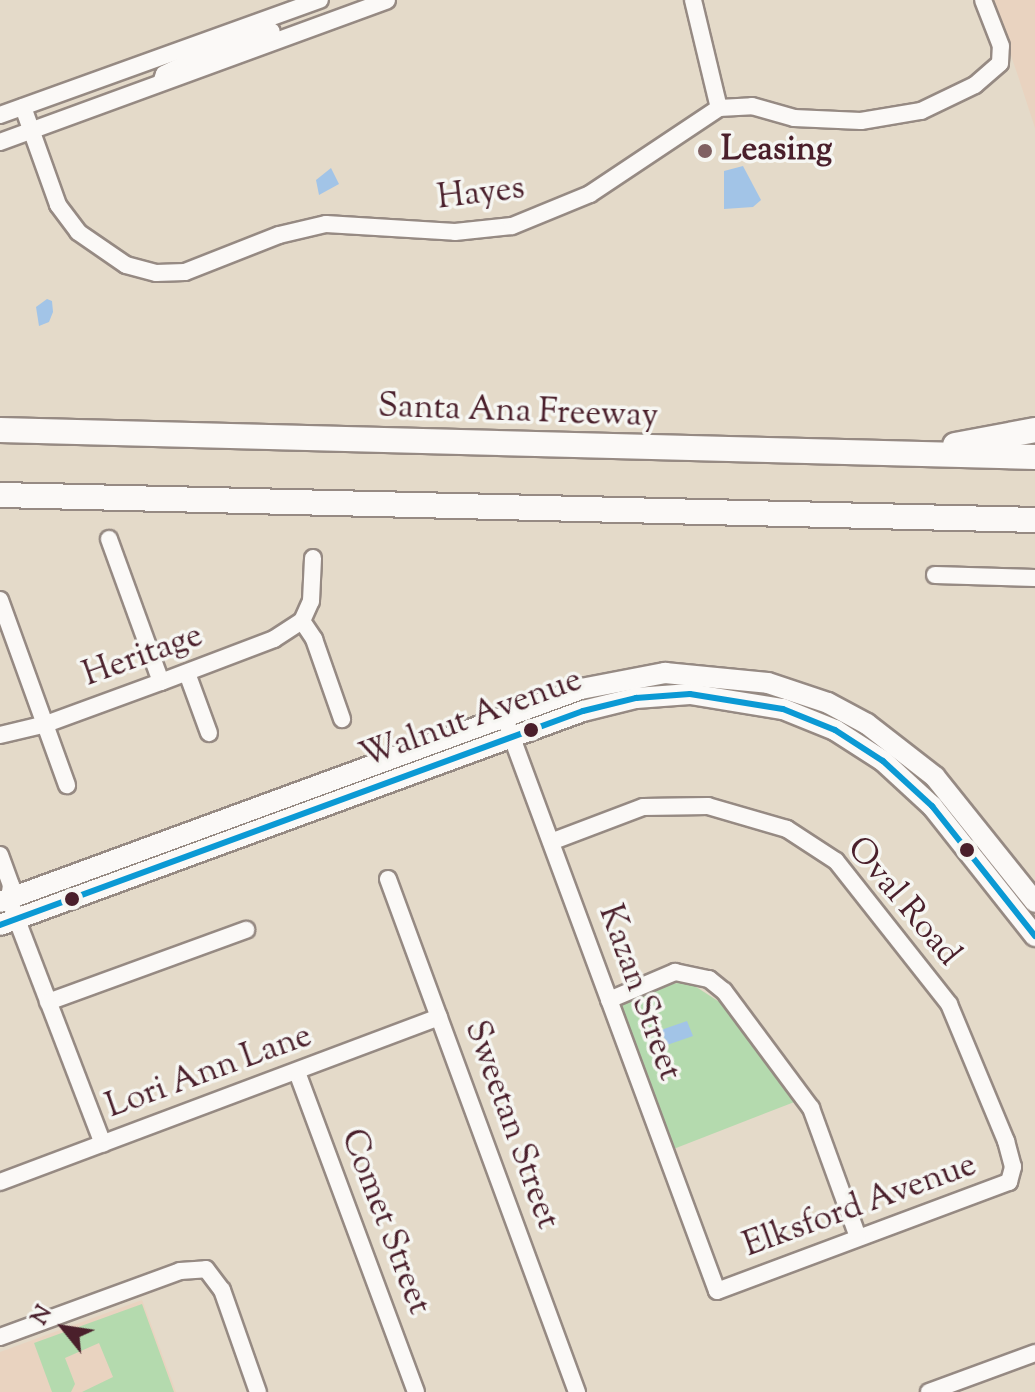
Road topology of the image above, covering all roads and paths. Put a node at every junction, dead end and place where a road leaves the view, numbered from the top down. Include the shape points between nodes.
1 (320, 0) edge
2 (387, 0) edge
3 (693, 0) edge
4 (983, 0) edge
5 (272, 31) junction
6 (23, 107) junction
7 (719, 108) junction
8 (0, 115) edge
9 (33, 131) junction
10 (0, 142) edge
11 (0, 430) edge
12 (1035, 430) edge
13 (902, 455) junction
14 (1035, 457) edge
15 (0, 495) edge
16 (1035, 520) edge
17 (109, 539) dead end
18 (313, 558) dead end
19 (935, 575) dead end
20 (1035, 578) edge
21 (0, 600) edge
22 (302, 621) junction
23 (187, 673) junction
24 (161, 682) junction
25 (504, 716) junction
26 (342, 719) dead end
27 (46, 724) junction
28 (209, 733) dead end
29 (0, 735) edge
30 (512, 736) junction
31 (899, 745) junction
32 (883, 761) junction
33 (67, 785) dead end
34 (551, 842) junction
35 (0, 855) edge
36 (388, 879) dead end
37 (3, 897) edge
38 (1030, 910) edge
39 (8, 922) edge
40 (246, 930) dead end
41 (1035, 936) edge
42 (609, 1000) junction
43 (48, 1002) junction
44 (439, 1017) junction
45 (297, 1072) junction
46 (103, 1144) junction
47 (1013, 1167) joint
48 (0, 1182) edge
49 (858, 1237) junction
50 (717, 1291) joint
51 (0, 1337) edge
52 (1035, 1353) edge
53 (258, 1392) edge
54 (416, 1392) edge
55 (577, 1392) edge
56 (929, 1392) edge

1 - 5 street
2 - 5 street
3 - 7 street
4 - 7 street via 1001,46 1000,63 949,100 890,118 794,118 752,106
5 - 6 street
5 - 9 street via 160,85
6 - 8 street
6 - 9 street, Hayes
7 - 9 street, Hayes via 590,194 512,226 455,232 326,224 279,235 201,268 170,273 126,265 78,232 58,205
9 - 10 street
11 - 13 highway, Santa Ana Freeway
12 - 13 highway
13 - 14 highway, Santa Ana Freeway
15 - 16 highway
17 - 24 street
18 - 22 street via 311,601
19 - 20 street
21 - 27 street
22 - 23 street, Heritage via 274,639
22 - 26 street via 314,639
23 - 24 street, Heritage
23 - 28 street
24 - 27 street, Heritage
25 - 30 street, Kazan Street
25 - 31 main road, Walnut Avenue via 616,680 714,674 816,698
25 - 37 main road, Walnut Avenue
27 - 29 street, Heritage
27 - 33 street
30 - 32 main road, Walnut Avenue via 607,704 703,695 798,715
30 - 34 street, Kazan Street
30 - 39 main road, Walnut Avenue
31 - 32 main road
31 - 38 main road, Walnut Avenue via 952,796
32 - 38 main road, Walnut Avenue
34 - 42 street, Kazan Street
34 - 47 street, Oval Road via 643,807 708,806 787,829 836,861 949,1004 972,1050
35 - 37 street via 11,885
36 - 44 street, Sweetan Street
37 - 39 street
38 - 41 main road, Walnut Avenue
39 - 43 street
40 - 43 street
42 - 49 street via 675,972 709,979 724,991 811,1108
42 - 50 street, Kazan Street
43 - 46 street
44 - 45 street, Lori Ann Lane
44 - 55 street, Sweetan Street
45 - 46 street, Lori Ann Lane
45 - 54 street, Comet Street
46 - 48 street, Lori Ann Lane
47 - 49 street, Elksford Avenue via 1009,1182 985,1193
49 - 50 street, Elksford Avenue
51 - 53 street via 180,1271 206,1269 222,1290
52 - 56 street

